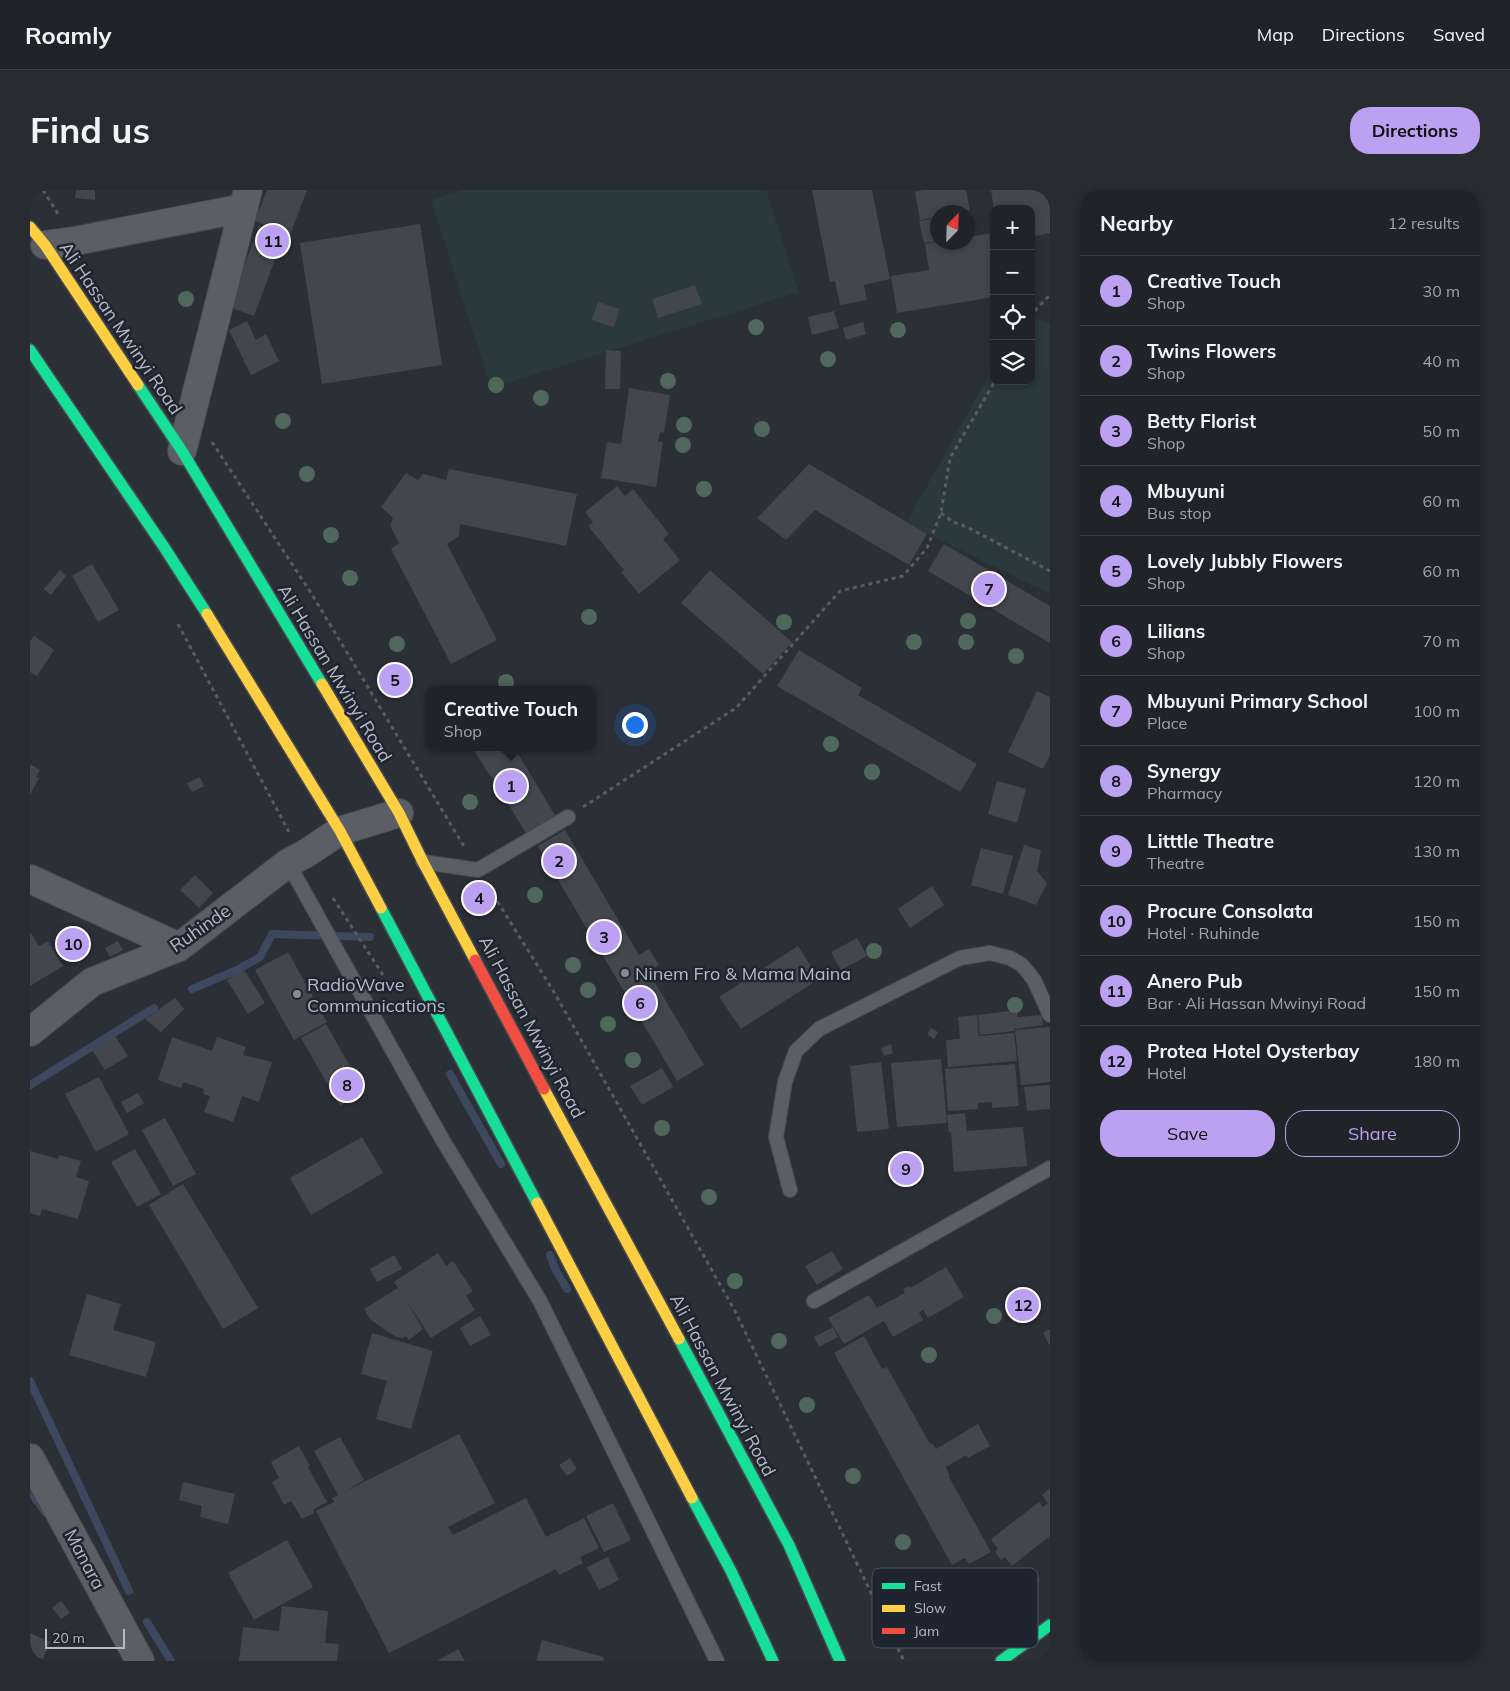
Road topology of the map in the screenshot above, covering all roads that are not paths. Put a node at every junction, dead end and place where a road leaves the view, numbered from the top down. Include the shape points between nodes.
1 (246, 199) edge
2 (38, 236) edge
3 (30, 350) edge
4 (182, 450) junction
5 (399, 813) junction
6 (568, 817) road end
7 (340, 830) junction
8 (297, 858) junction
9 (423, 862) junction
10 (30, 879) edge
11 (179, 947) junction
12 (1050, 1015) edge
13 (30, 1032) edge
14 (1050, 1168) edge
15 (790, 1190) dead end
16 (814, 1301) dead end
17 (30, 1458) edge
18 (1050, 1625) edge
19 (1038, 1634) edge
20 (1019, 1648) edge
21 (140, 1661) edge
22 (717, 1661) edge
23 (773, 1661) edge
24 (840, 1661) edge
25 (1002, 1661) edge

1 - 2 street via 75,241
1 - 4 street
2 - 4 main road, Ali Hassan Mwinyi Road
3 - 7 main road via 164,547
4 - 5 main road, Ali Hassan Mwinyi Road
5 - 7 street, Ruhinde
5 - 9 main road, Ali Hassan Mwinyi Road
6 - 9 lane via 478,870
7 - 8 street, Ruhinde
7 - 23 main road via 726,1562
8 - 11 street, Ruhinde
8 - 22 lane via 442,1139 540,1301
9 - 24 main road, Ali Hassan Mwinyi Road via 789,1545
10 - 11 street
11 - 13 street, Ruhinde via 92,982
12 - 15 lane via 1034,980 1022,965 990,953 960,958 818,1029 796,1051 785,1082 776,1137
14 - 16 lane
17 - 21 street, Manara
18 - 19 main road
20 - 25 main road

